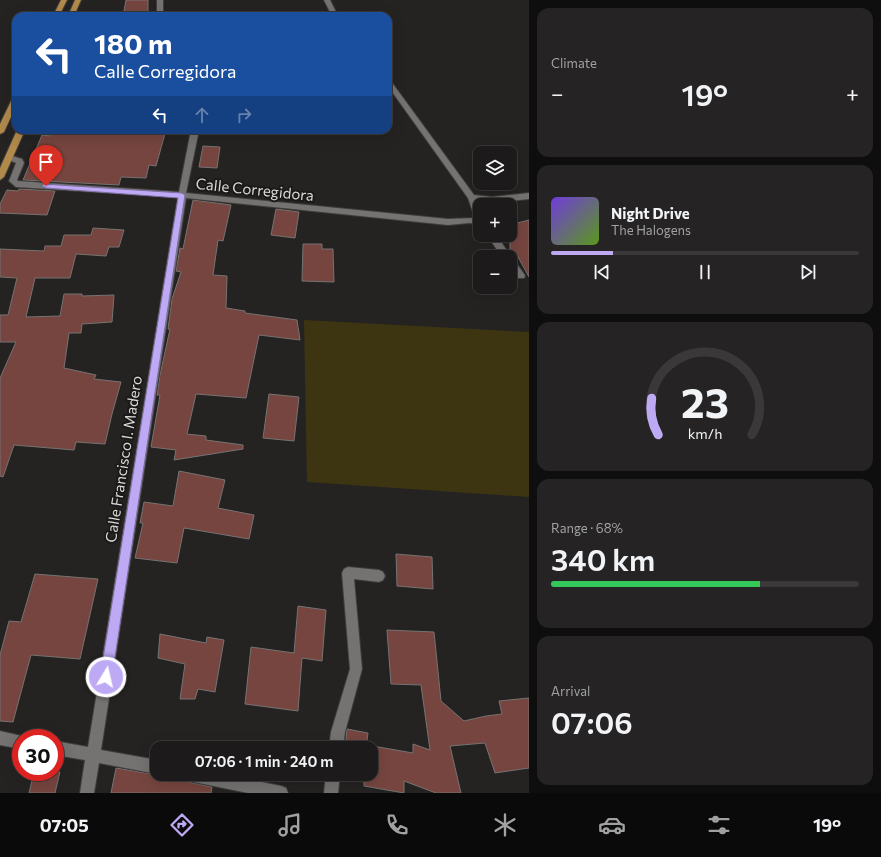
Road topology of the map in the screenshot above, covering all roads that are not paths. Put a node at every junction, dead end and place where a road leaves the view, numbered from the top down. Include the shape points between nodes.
1 (64, 0) edge
2 (78, 0) edge
3 (160, 0) edge
4 (327, 0) edge
5 (58, 12) edge
6 (73, 12) edge
7 (160, 12) edge
8 (333, 12) edge
9 (392, 87) edge
10 (12, 107) edge
11 (6, 120) junction
12 (12, 121) edge
13 (0, 132) edge
14 (19, 134) edge
15 (194, 134) edge
16 (8, 158) junction
17 (0, 177) edge
18 (182, 195) junction
19 (529, 196) edge
20 (472, 198) joint
21 (473, 220) edge
22 (517, 271) edge
23 (521, 276) dead end
24 (379, 576) dead end
25 (0, 738) edge
26 (12, 740) edge
27 (337, 741) edge
28 (64, 749) edge
29 (94, 754) junction
30 (150, 766) edge
31 (223, 781) edge
32 (333, 781) edge
33 (87, 793) edge
34 (281, 793) edge
35 (332, 793) edge

1 - 5 main road
2 - 6 main road
3 - 7 street
4 - 8 street
9 - 20 street, Calle Corregidora
10 - 11 main road
11 - 12 main road
11 - 13 main road
14 - 16 main road
15 - 18 street, Calle Francisco I. Madero
16 - 17 main road
16 - 18 street, Calle Corregidora via 20,162 13,181 16,184
18 - 21 street, Calle Corregidora via 448,222
18 - 29 street, Calle Francisco I. Madero
19 - 20 street via 492,200
22 - 23 street
24 - 27 street via 348,573 356,669
25 - 26 street
28 - 29 street
29 - 30 street
29 - 33 street, Calle Francisco I. Madero
31 - 34 street
32 - 35 street

